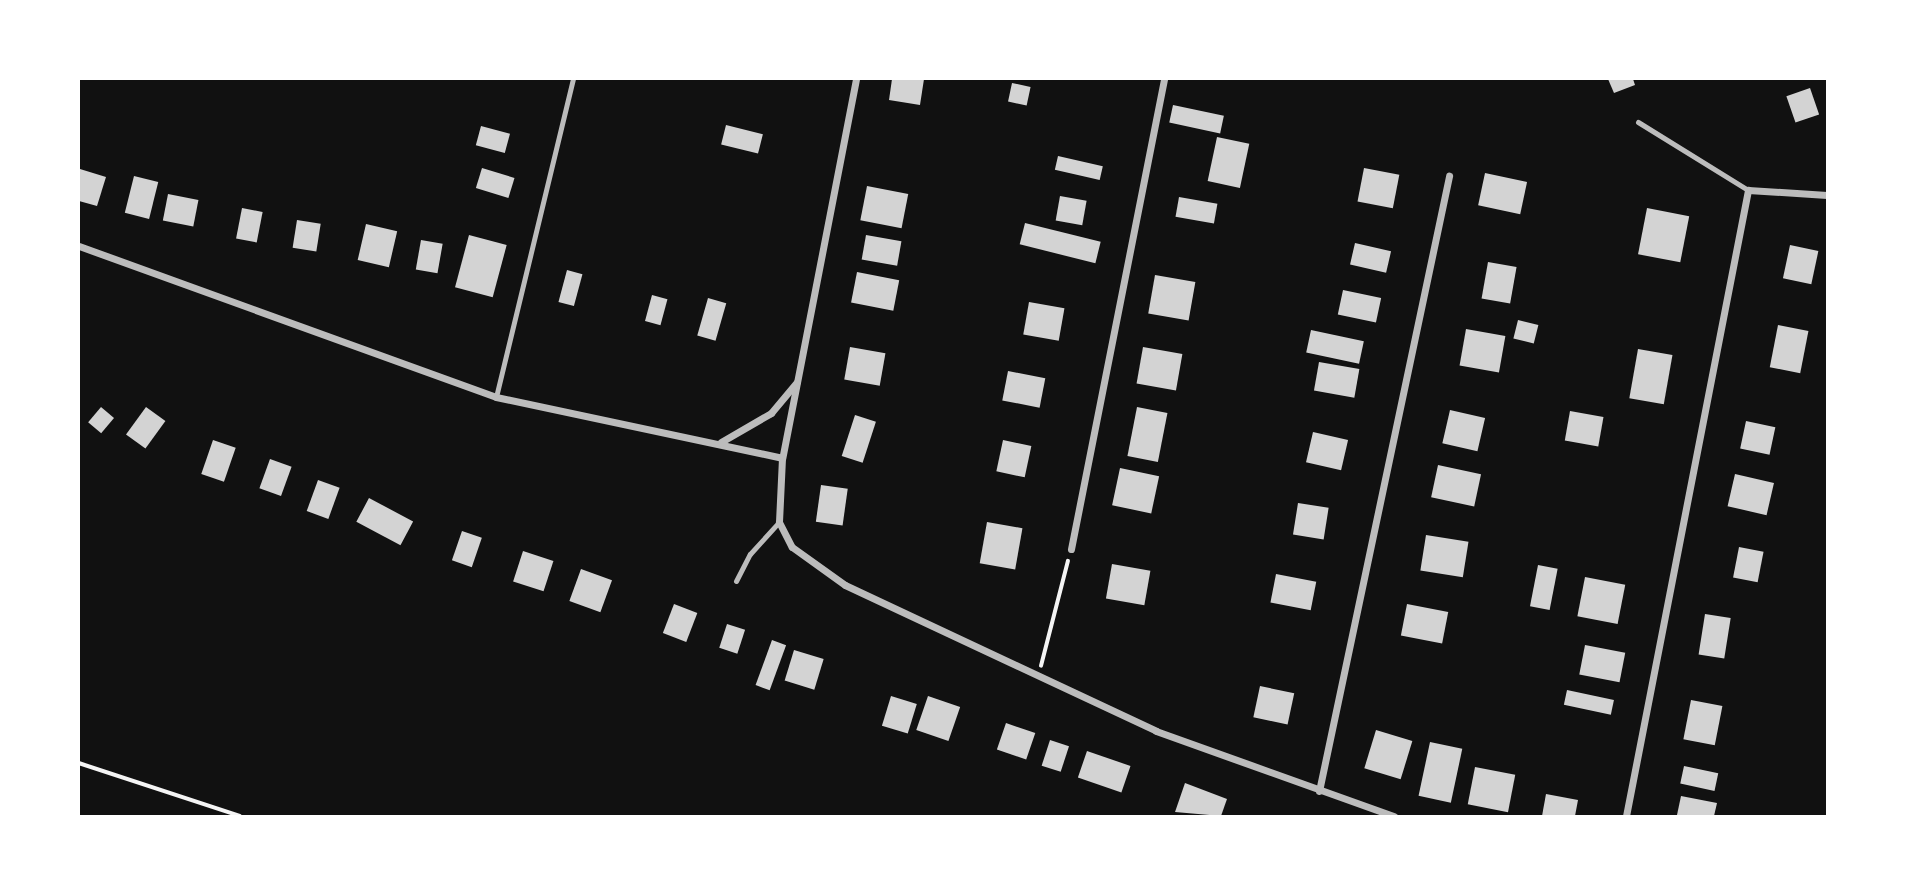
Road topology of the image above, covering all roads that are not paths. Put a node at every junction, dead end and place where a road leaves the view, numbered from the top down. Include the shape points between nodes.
1 (573, 79) edge
2 (856, 79) edge
3 (1164, 79) edge
4 (1638, 122) dead end
5 (1449, 176) dead end
6 (1748, 190) junction
7 (1827, 195) edge
8 (79, 246) edge
9 (797, 382) junction
10 (496, 397) junction
11 (721, 442) junction
12 (782, 458) junction
13 (779, 522) junction
14 (1071, 549) road end
15 (736, 581) dead end
16 (1319, 791) junction
17 (1394, 816) edge
18 (1626, 816) edge

1 - 10 lane
2 - 9 street
3 - 14 street
4 - 6 lane
5 - 16 street
6 - 7 street
6 - 18 street
8 - 10 street
9 - 11 street via 771,413
9 - 12 street
10 - 11 street
11 - 12 street
12 - 13 street
13 - 15 lane
13 - 16 street via 810,563 845,585 1156,731
16 - 17 street

